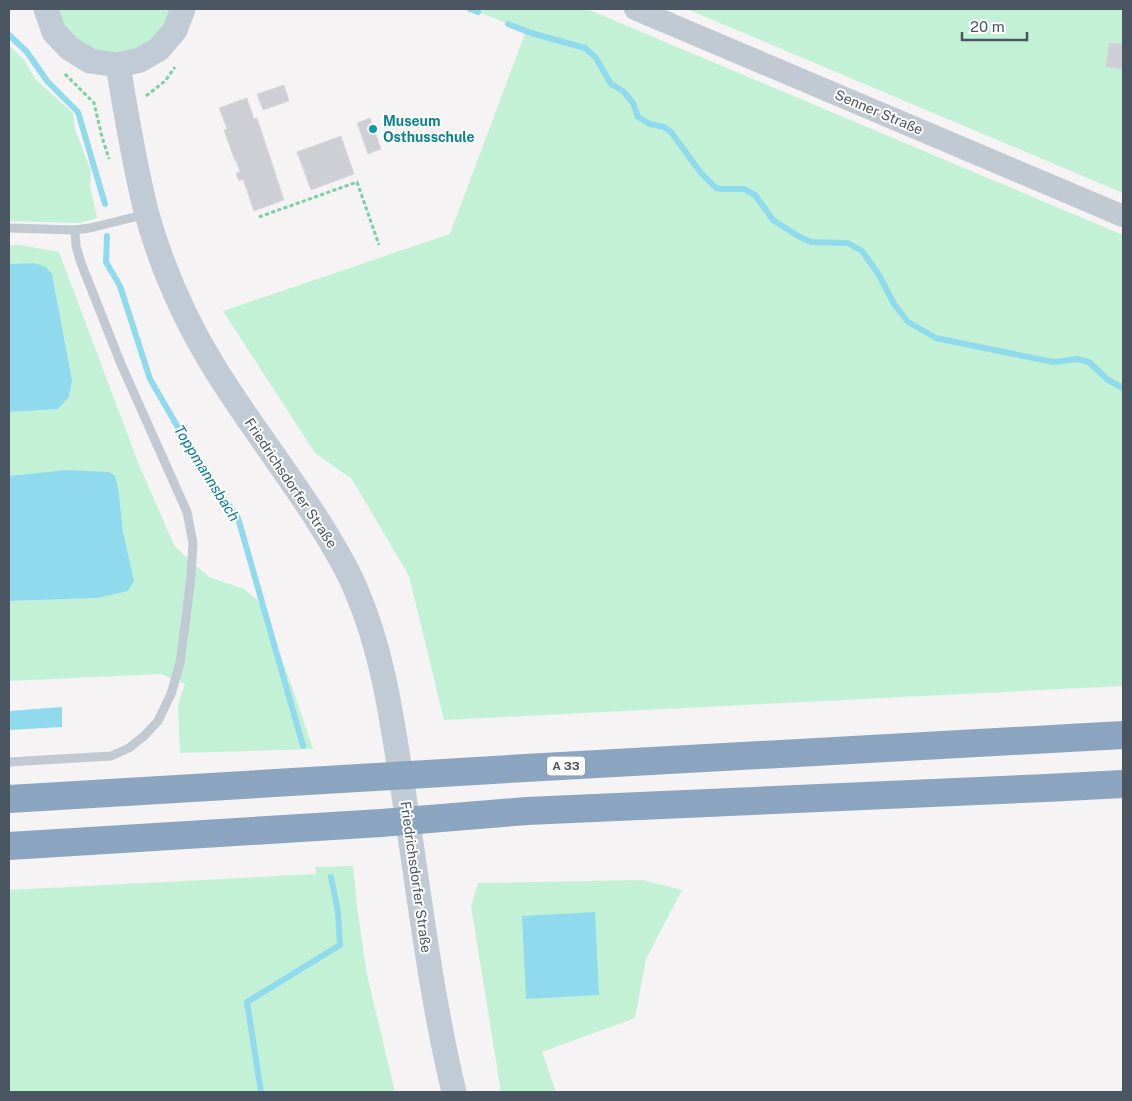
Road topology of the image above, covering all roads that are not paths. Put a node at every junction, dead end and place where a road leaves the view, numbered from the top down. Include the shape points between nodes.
1 (46, 9) edge
2 (183, 9) edge
3 (635, 9) edge
4 (118, 65) junction
5 (147, 214) junction
6 (1123, 216) edge
7 (9, 228) edge
8 (75, 230) junction
9 (1123, 735) edge
10 (9, 762) edge
11 (1123, 784) edge
12 (9, 799) edge
13 (9, 846) edge
14 (454, 1092) edge

1 - 4 main road via 54,32 68,48 90,61
2 - 4 main road via 175,30 159,49 140,60
3 - 6 street, Senner Straße
4 - 5 main road, Friedrichsdorfer Straße
5 - 8 lane
5 - 14 main road, Friedrichsdorfer Straße via 161,257 193,330 242,411 309,505 338,554 369,624 390,711 432,984
7 - 8 lane
8 - 10 lane via 80,263 187,512 192,543 186,618 180,663 170,694 158,721 144,736 111,756
9 - 12 highway, A 33
11 - 13 highway via 528,811

